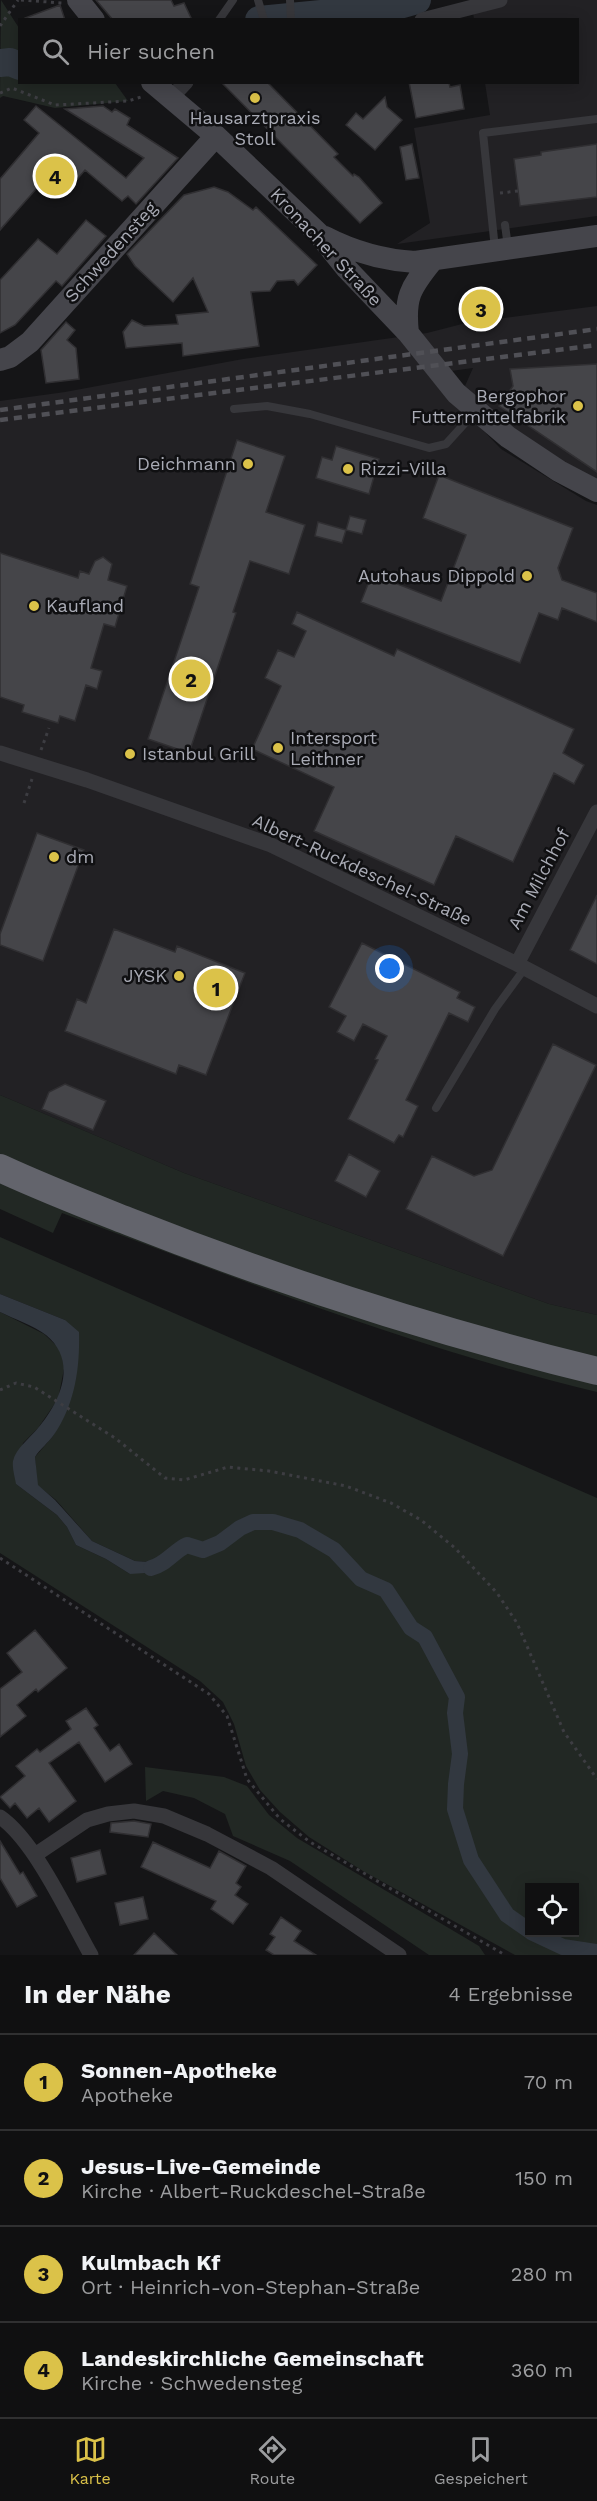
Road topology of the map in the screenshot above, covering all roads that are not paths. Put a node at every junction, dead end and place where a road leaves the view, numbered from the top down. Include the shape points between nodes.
1 (233, 0) edge
2 (500, 0) edge
3 (290, 2) edge
4 (259, 3) edge
5 (73, 4) edge
6 (91, 18) edge
7 (220, 18) edge
8 (263, 18) edge
9 (291, 18) edge
10 (430, 18) edge
11 (168, 88) edge
12 (597, 119) edge
13 (216, 136) junction
14 (505, 225) dead end
15 (318, 233) junction
16 (597, 236) edge
17 (502, 249) junction
18 (432, 261) junction
19 (408, 333) junction
20 (0, 360) edge
21 (234, 409) dead end
22 (476, 411) junction
23 (597, 491) edge
24 (0, 753) edge
25 (597, 812) edge
26 (521, 966) junction
27 (597, 1006) edge
28 (436, 1108) dead end
29 (0, 1168) edge
30 (597, 1371) edge
31 (0, 1816) edge
32 (35, 1855) junction
33 (91, 1955) edge
34 (399, 1955) edge

1 - 7 lane
2 - 10 street
3 - 9 lane
4 - 8 lane
5 - 6 street
11 - 13 street, Kronacher Straße
12 - 17 lane via 483,133 489,194
13 - 15 street, Kronacher Straße
13 - 20 street, Schwedensteg via 30,342
14 - 17 lane
15 - 18 street via 365,255
15 - 19 street, Kronacher Straße
16 - 17 street
17 - 18 street
18 - 19 street, Kronacher Straße via 410,290 406,302
19 - 22 street, Kronacher Straße via 456,393
21 - 22 lane via 267,406 310,414 429,448 446,444
22 - 23 street, Kronacher Straße via 559,471
24 - 26 street, Albert-Ruckdeschel-Straße via 272,845
25 - 26 street, Am Milchhof
26 - 27 street, Albert-Ruckdeschel-Straße
26 - 28 lane
29 - 30 highway via 262,1272 402,1318
31 - 32 street
32 - 33 street
32 - 34 street via 87,1820 134,1812 164,1816 271,1868

